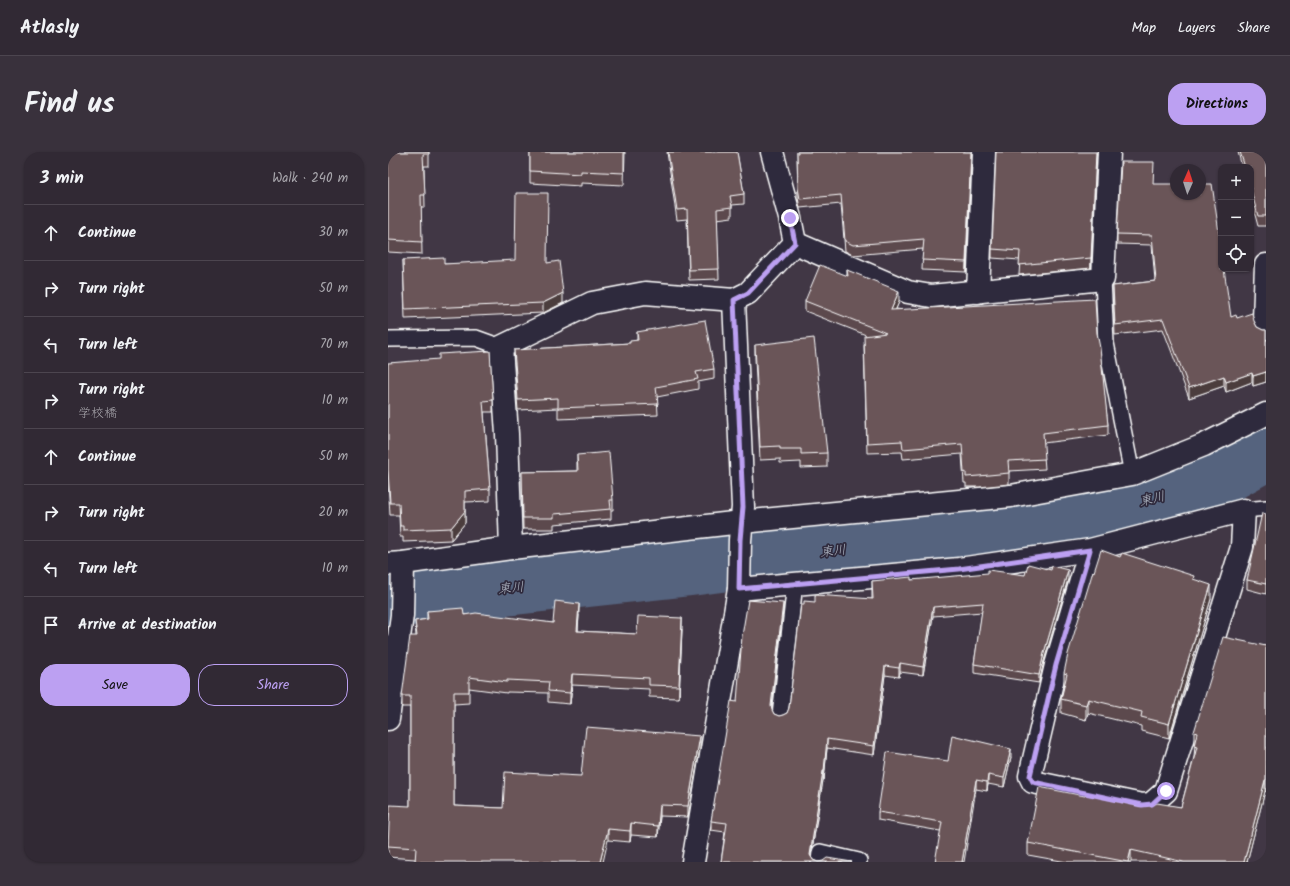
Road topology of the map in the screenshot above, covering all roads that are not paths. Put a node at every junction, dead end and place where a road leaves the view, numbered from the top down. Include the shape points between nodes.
1 (772, 152) edge
2 (984, 152) edge
3 (1109, 152) edge
4 (795, 243) junction
5 (1266, 265) edge
6 (1103, 279) junction
7 (978, 292) junction
8 (734, 300) junction
9 (1266, 328) edge
10 (388, 339) edge
11 (501, 347) junction
12 (1266, 414) edge
13 (1132, 474) junction
14 (1266, 508) edge
15 (1244, 510) junction
16 (741, 531) junction
17 (511, 548) junction
18 (1090, 550) junction
19 (398, 567) edge
20 (739, 583) junction
21 (795, 583) junction
22 (780, 716) edge
23 (388, 719) edge
24 (859, 861) dead end
25 (693, 862) edge
26 (819, 862) edge

1 - 4 street
2 - 7 street
3 - 6 street
4 - 7 street via 908,292 931,296
4 - 8 street via 748,293
5 - 9 street
6 - 7 street
6 - 13 lane via 1106,344
8 - 11 street via 645,293 592,303
8 - 16 street via 743,507
10 - 11 lane via 476,338
11 - 17 street
12 - 13 street via 1204,445
13 - 16 street via 1011,496 889,509
14 - 15 lane
15 - 18 street
15 - 18 street via 1242,547 1166,791 1152,804 1142,805 1033,782 1030,776 1056,665
16 - 17 street
16 - 20 street
17 - 19 street
18 - 21 street via 959,569
19 - 23 street via 402,615
20 - 21 street
20 - 25 street
21 - 22 lane
24 - 26 lane via 820,852

